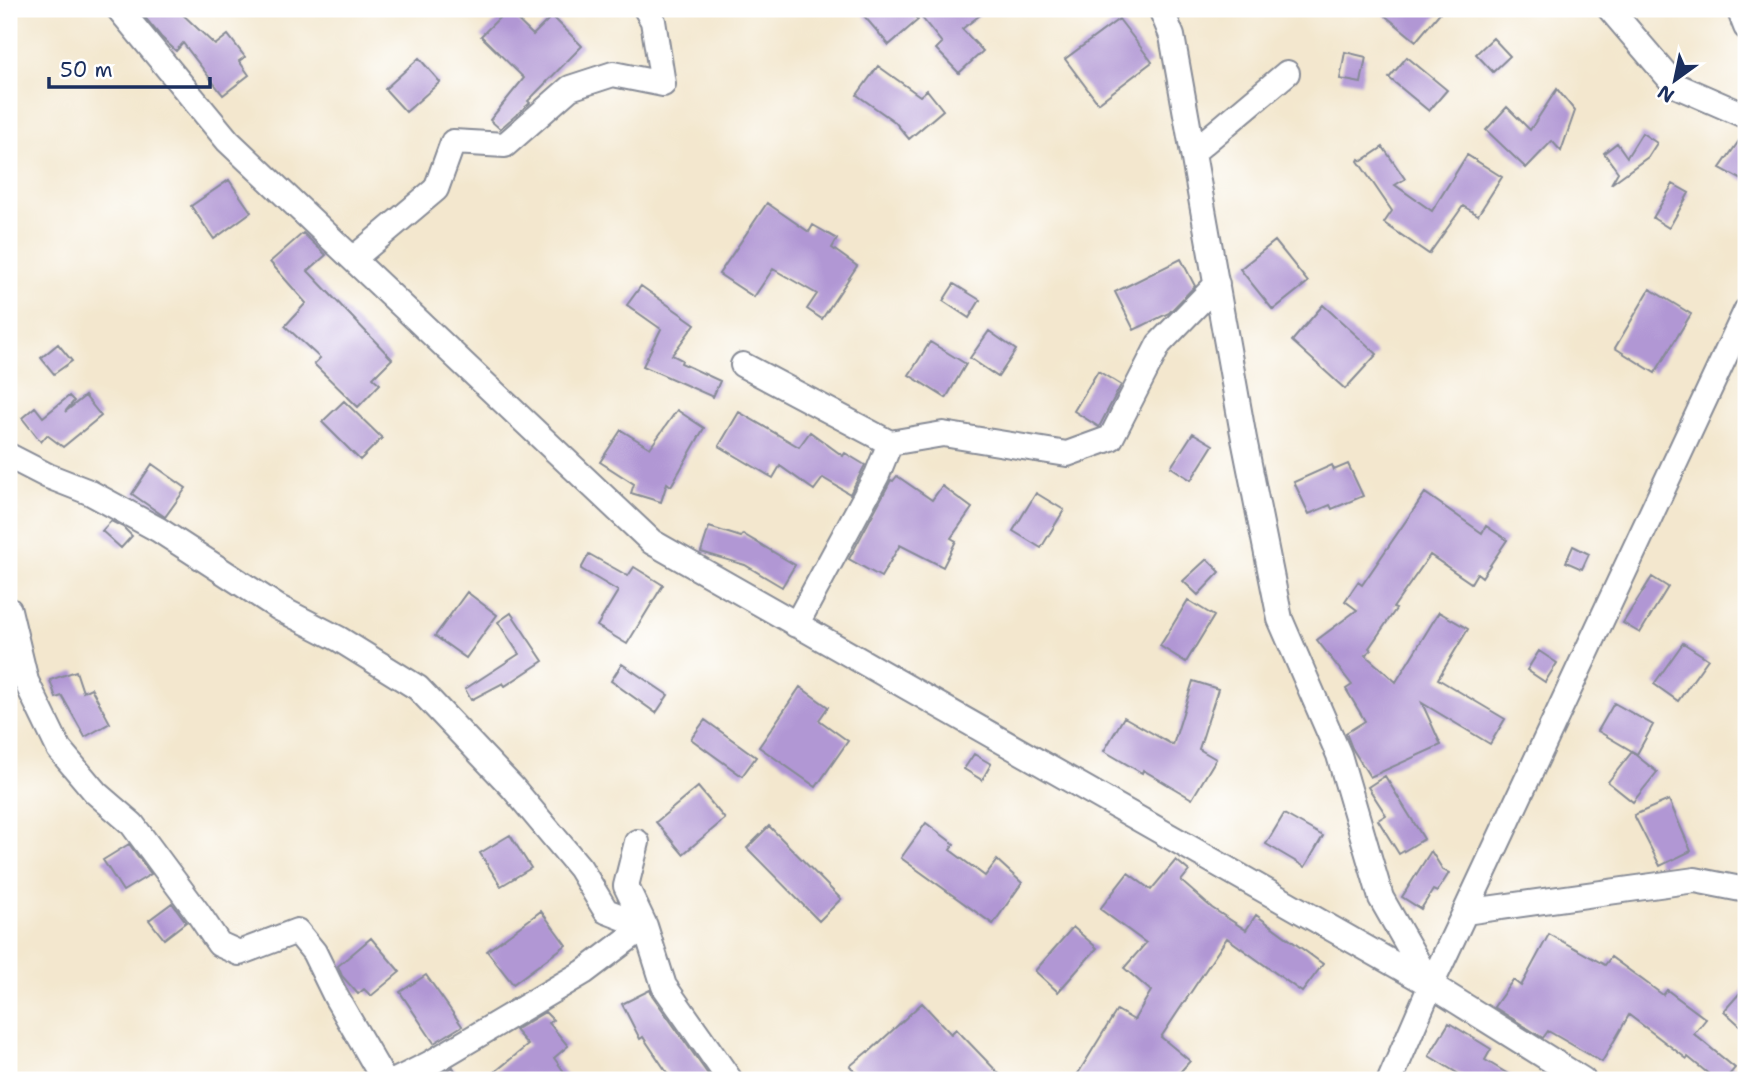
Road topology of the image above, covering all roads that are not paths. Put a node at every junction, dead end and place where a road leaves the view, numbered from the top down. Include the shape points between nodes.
1 (119, 9) edge
2 (646, 9) edge
3 (1161, 9) edge
4 (1610, 9) edge
5 (1739, 9) edge
6 (1746, 27) edge
7 (1286, 73) dead end
8 (1746, 116) edge
9 (1194, 152) junction
10 (353, 259) junction
11 (1217, 284) junction
12 (1746, 311) edge
13 (743, 365) dead end
14 (890, 443) junction
15 (9, 456) edge
16 (9, 610) edge
17 (796, 625) junction
18 (638, 842) dead end
19 (1746, 890) edge
20 (1465, 912) junction
21 (645, 926) junction
22 (1431, 985) junction
23 (384, 1080) edge
24 (397, 1080) edge
25 (730, 1080) edge
26 (1390, 1080) edge
27 (1583, 1080) edge

1 - 10 street via 228,141
2 - 10 street via 653,20 663,84 613,74 570,88 505,145 453,142 436,189
3 - 9 street via 1172,36
4 - 8 street via 1675,85
5 - 6 street
7 - 9 street
9 - 11 street
10 - 17 street via 652,541
11 - 14 street via 1160,344 1111,438 1067,454 943,434
11 - 22 street via 1280,619 1339,755 1381,898
12 - 20 street
13 - 14 street
14 - 17 street
15 - 21 street via 159,530 279,608 418,688 513,788 580,868 607,911
16 - 23 street via 26,681 59,749 96,793 132,824 219,944 239,953 297,931 314,952
17 - 22 street
18 - 21 street via 626,886
19 - 20 street via 1695,880
20 - 22 street
21 - 24 street via 584,972
21 - 25 street via 664,986
22 - 26 street
22 - 27 street

